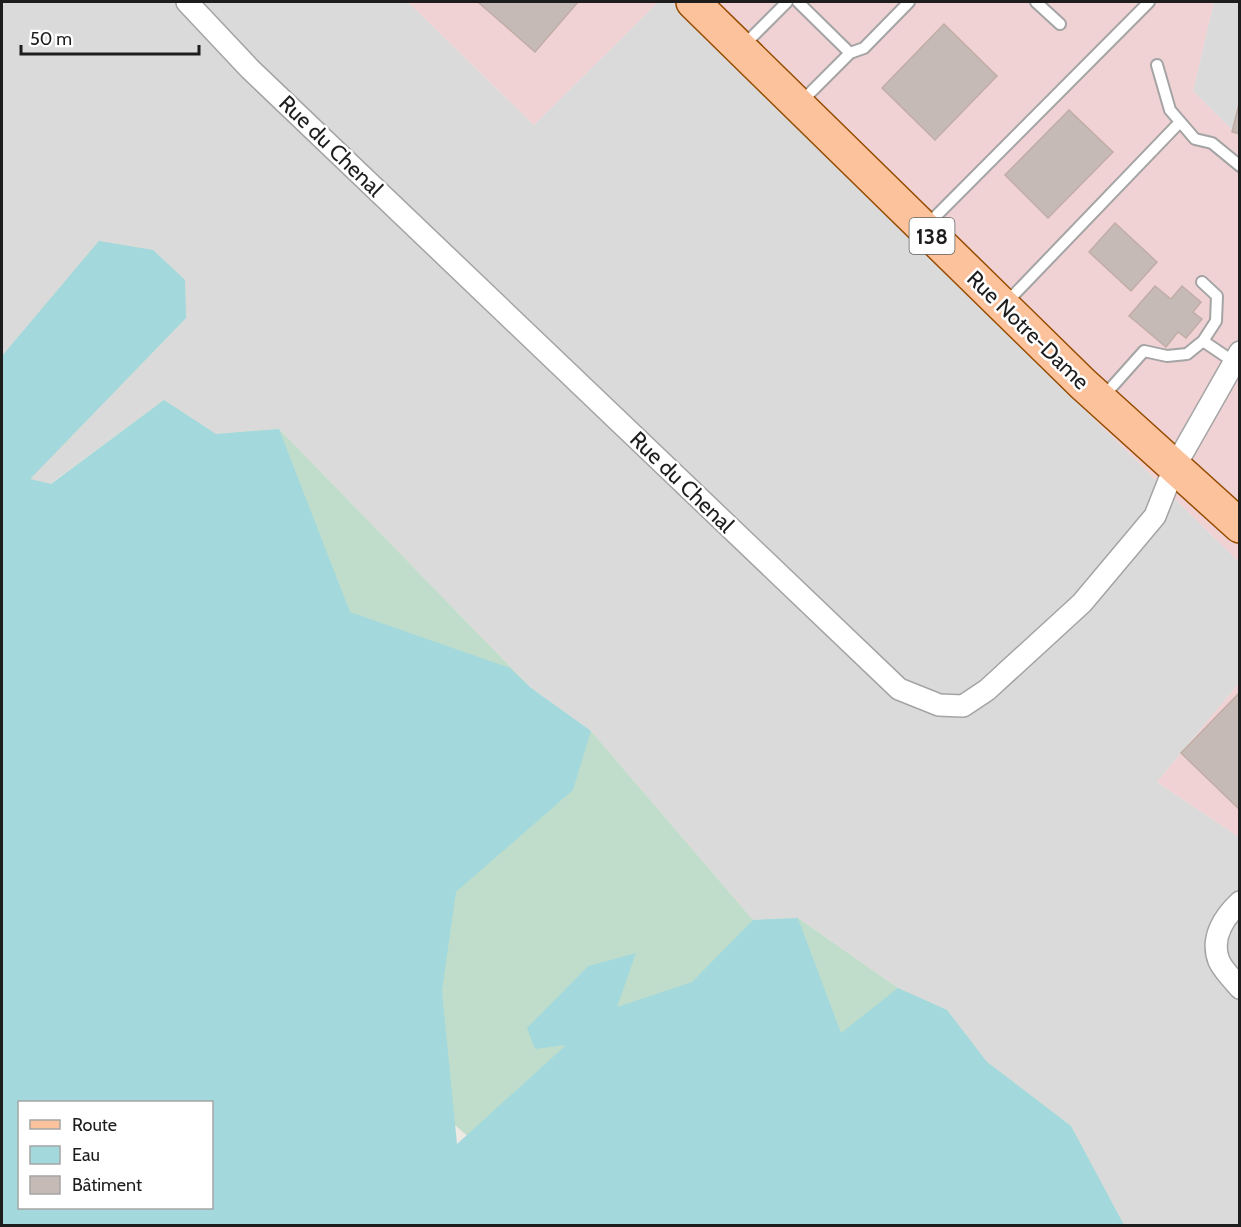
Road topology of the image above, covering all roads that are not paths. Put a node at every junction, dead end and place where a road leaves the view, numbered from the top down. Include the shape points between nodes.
1 (187, 2) edge
2 (693, 2) edge
3 (787, 2) edge
4 (798, 2) edge
5 (909, 2) edge
6 (1036, 2) edge
7 (1149, 2) edge
8 (1060, 24) dead end
9 (741, 48) junction
10 (850, 54) junction
11 (1158, 65) dead end
12 (798, 105) junction
13 (1180, 122) junction
14 (1239, 166) edge
15 (924, 228) junction
16 (1202, 282) dead end
17 (1003, 306) junction
18 (1203, 341) junction
19 (1237, 357) edge
20 (1100, 400) junction
21 (1174, 468) junction
22 (1239, 526) edge
23 (1239, 902) edge
24 (1239, 988) edge

1 - 21 street, Rue du Chenal via 250,69 899,689 939,705 963,706 987,690 1082,603 1155,516
2 - 9 main road, Rue Notre-Dame / 138
3 - 9 lane
4 - 10 lane
5 - 10 lane via 864,48
6 - 8 lane
7 - 15 lane
9 - 12 main road, Rue Notre-Dame / 138
10 - 12 lane
11 - 13 lane via 1170,110
12 - 15 main road, Rue Notre-Dame / 138
13 - 14 lane via 1195,138 1212,143
13 - 17 lane
15 - 17 main road, Rue Notre-Dame / 138
16 - 18 lane via 1218,296 1216,321
17 - 20 main road, Rue Notre-Dame / 138
18 - 19 lane
18 - 20 lane via 1187,354 1167,356 1144,351
19 - 21 street, Rue du Chenal
20 - 21 main road, Rue Notre-Dame / 138
21 - 22 main road, Rue Notre-Dame / 138
23 - 24 street via 1221,925 1216,945 1220,962

